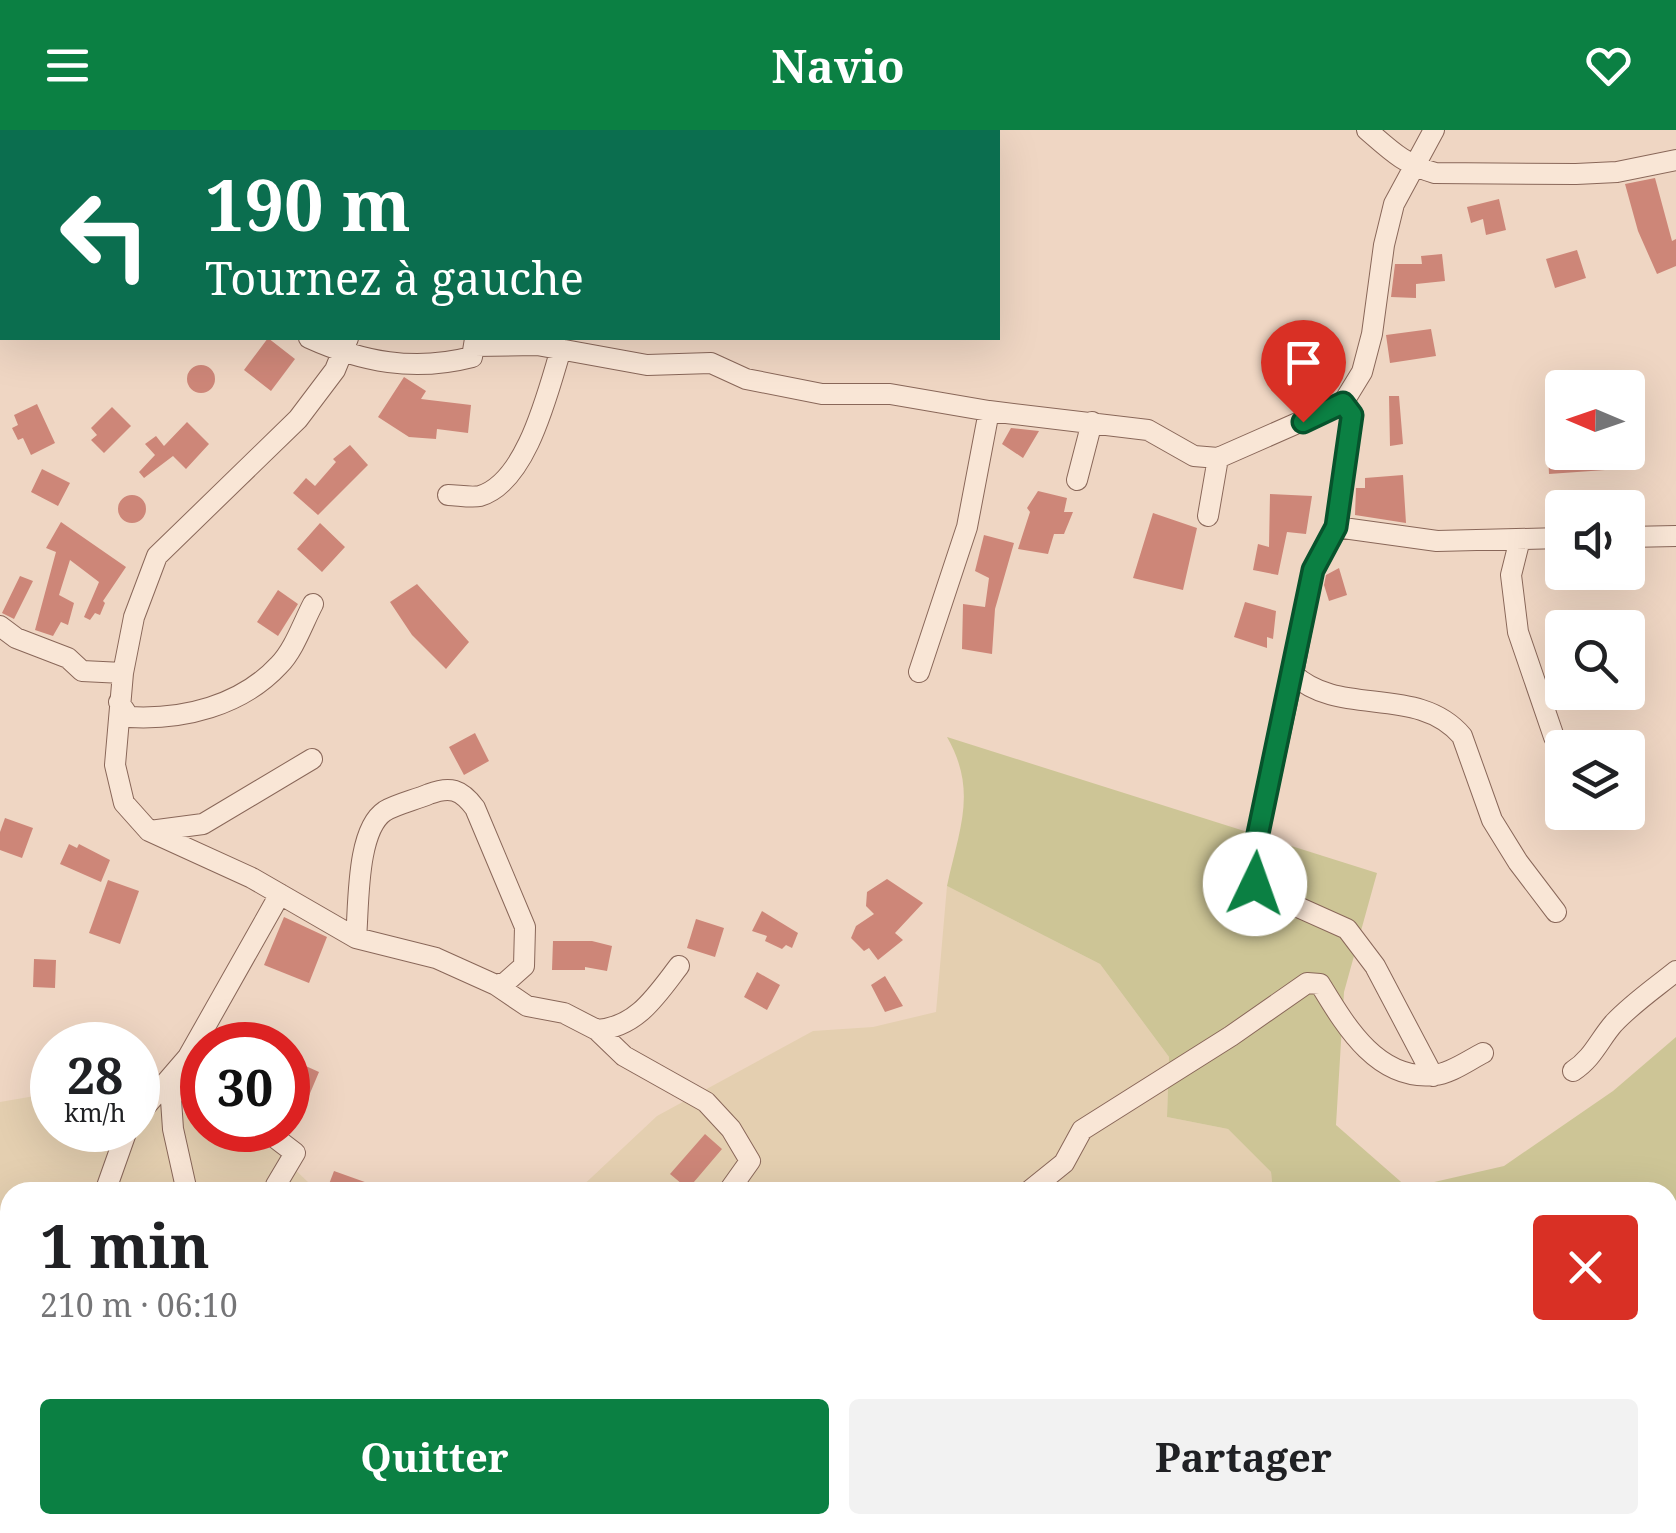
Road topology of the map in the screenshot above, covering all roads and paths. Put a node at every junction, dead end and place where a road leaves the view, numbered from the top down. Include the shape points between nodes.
1 (1368, 130) edge
2 (1434, 130) edge
3 (1676, 160) edge
4 (1415, 168) junction
5 (318, 340) edge
6 (474, 342) edge
7 (346, 346) edge
8 (562, 349) junction
9 (1343, 403) junction
10 (989, 410) junction
11 (1092, 422) junction
12 (1218, 458) junction
13 (1077, 480) dead end
14 (448, 495) dead end
15 (1208, 516) dead end
16 (1336, 527) junction
17 (1676, 536) edge
18 (1645, 537) edge
19 (1520, 538) junction
20 (1545, 538) edge
21 (313, 604) dead end
22 (0, 626) edge
23 (919, 672) dead end
24 (122, 673) junction
25 (1293, 674) junction
26 (119, 702) junction
27 (1552, 730) edge
28 (312, 758) dead end
29 (148, 831) junction
30 (280, 894) junction
31 (1556, 912) dead end
32 (356, 938) junction
33 (679, 966) dead end
34 (1676, 972) edge
35 (496, 985) junction
36 (207, 1022) edge
37 (597, 1030) junction
38 (1483, 1053) dead end
39 (180, 1065) edge
40 (1573, 1070) dead end
41 (180, 1076) edge
42 (1433, 1076) junction
43 (160, 1089) edge
44 (119, 1152) edge
45 (292, 1152) edge
46 (108, 1182) edge
47 (185, 1182) edge
48 (278, 1182) edge
49 (735, 1182) edge
50 (1040, 1182) edge

1 - 4 street
2 - 4 street
3 - 4 street via 1576,174
4 - 9 street via 1394,204 1372,334 1362,372
5 - 7 street
6 - 7 street via 472,357 398,366
6 - 8 street
7 - 24 street via 298,419 157,556
8 - 10 street via 647,366 711,363 746,379 822,394 890,394
8 - 14 street via 532,438 510,476 480,496
9 - 12 street
9 - 16 street via 1352,415
10 - 11 street
10 - 23 street via 967,528
11 - 12 street via 1148,430 1194,456
11 - 13 street
12 - 15 street
16 - 19 street via 1437,541
16 - 25 street via 1313,570
17 - 18 street
19 - 20 street
19 - 27 street via 1512,575 1518,632
21 - 26 street via 281,664 238,699 165,719 129,717
22 - 24 street via 82,671
24 - 26 street
25 - 31 street via 1331,696 1405,705 1454,726 1492,820
25 - 42 street via 1251,867 1255,884 1347,929
26 - 29 street via 115,764 124,803
28 - 29 street via 202,824
29 - 30 street
30 - 32 street
30 - 36 street
32 - 35 street via 436,958
32 - 35 street via 372,826 383,812 446,788 464,793 525,927 524,966
33 - 37 street via 646,1010 615,1029
34 - 40 street via 1631,1006 1589,1060
35 - 37 street via 527,1006 564,1013
37 - 49 street via 624,1056 706,1102 731,1129 750,1161
38 - 42 street
39 - 43 street
41 - 47 street via 170,1100
42 - 50 street via 1402,1073 1355,1041 1320,984 1308,983 1082,1130 1064,1163
44 - 46 street
45 - 48 street

